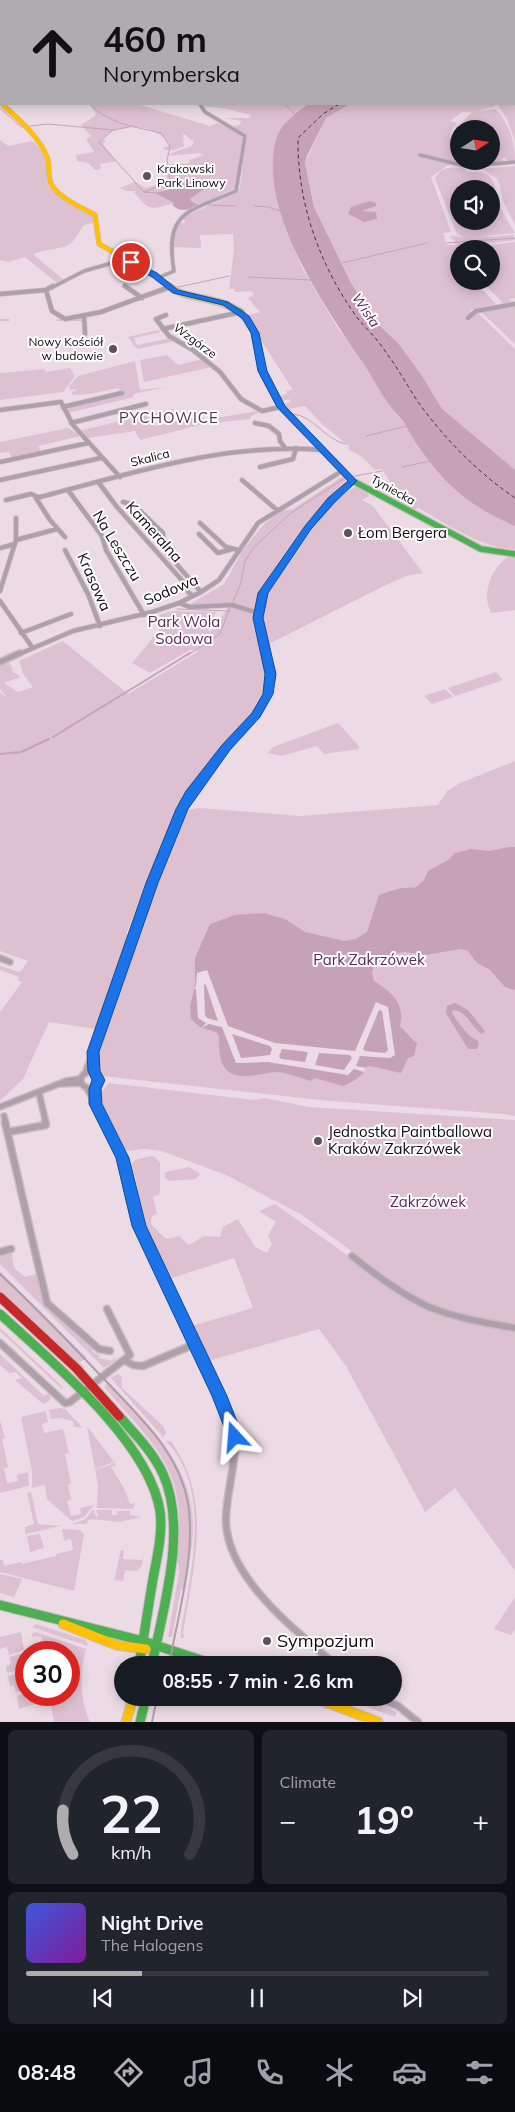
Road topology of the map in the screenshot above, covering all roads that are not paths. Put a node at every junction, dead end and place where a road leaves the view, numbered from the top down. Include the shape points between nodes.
1 (3, 105) edge
2 (201, 105) edge
3 (420, 155) dead end
4 (515, 162) edge
5 (126, 259) junction
6 (158, 278) junction
7 (124, 286) dead end
8 (169, 286) junction
9 (46, 290) junction
10 (0, 294) edge
11 (142, 298) junction
12 (515, 304) edge
13 (240, 312) junction
14 (166, 315) dead end
15 (84, 316) junction
16 (468, 318) dead end
17 (164, 331) junction
18 (85, 334) dead end
19 (122, 392) dead end
20 (62, 404) junction
21 (146, 404) dead end
22 (281, 407) junction
23 (0, 410) edge
24 (71, 423) junction
25 (255, 423) dead end
26 (88, 443) junction
27 (285, 448) junction
28 (296, 448) junction
29 (322, 450) junction
30 (102, 458) junction
31 (0, 462) edge
32 (260, 467) dead end
33 (342, 471) junction
34 (120, 476) junction
35 (0, 480) edge
36 (242, 480) dead end
37 (353, 481) junction
38 (99, 483) junction
39 (68, 490) junction
40 (38, 497) junction
41 (6, 500) dead end
42 (123, 502) dead end
43 (277, 510) junction
44 (16, 518) dead end
45 (200, 523) dead end
46 (57, 529) junction
47 (199, 534) dead end
48 (65, 537) dead end
49 (15, 542) junction
50 (0, 548) edge
51 (232, 549) junction
52 (66, 550) dead end
53 (238, 550) junction
54 (515, 554) edge
55 (0, 590) edge
56 (201, 592) junction
57 (193, 596) junction
58 (0, 600) edge
59 (179, 603) junction
60 (6, 612) junction
61 (258, 613) junction
62 (0, 614) edge
63 (71, 614) dead end
64 (144, 615) junction
65 (100, 626) junction
66 (21, 633) junction
67 (32, 647) junction
68 (0, 662) edge
69 (0, 958) edge
70 (10, 962) dead end
71 (93, 1052) junction
72 (95, 1075) junction
73 (83, 1081) junction
74 (96, 1085) junction
75 (39, 1093) junction
76 (96, 1104) junction
77 (0, 1107) edge
78 (4, 1116) dead end
79 (8, 1132) junction
80 (11, 1248) dead end
81 (0, 1252) edge
82 (352, 1256) dead end
83 (0, 1297) edge
84 (107, 1309) dead end
85 (0, 1314) edge
86 (515, 1328) edge
87 (0, 1343) edge
88 (195, 1344) junction
89 (110, 1351) dead end
90 (124, 1360) junction
91 (92, 1385) junction
92 (83, 1392) junction
93 (0, 1605) edge
94 (61, 1622) junction
95 (143, 1641) junction
96 (156, 1647) junction
97 (141, 1650) junction
98 (140, 1656) edge
99 (154, 1656) edge
100 (186, 1656) edge
101 (326, 1656) edge
102 (130, 1706) edge
103 (144, 1706) edge
104 (336, 1706) edge
105 (398, 1706) edge
106 (407, 1713) junction
107 (126, 1722) edge
108 (140, 1722) edge
109 (378, 1722) edge
110 (409, 1722) edge
111 (418, 1722) edge

1 - 5 street, Tyniecka via 29,131 44,152 52,186 95,215 99,225 97,241
2 - 6 street via 206,112 245,136 238,187 231,194 181,217 172,233 170,246 174,271
3 - 4 street via 465,166
5 - 6 street, Tyniecka
5 - 9 street via 84,271
6 - 8 street, Tyniecka
7 - 11 street
8 - 11 street
8 - 13 street, Tyniecka via 181,294 222,302
9 - 10 street
9 - 15 street via 52,311 64,319
11 - 15 street
12 - 16 street via 476,311
13 - 17 street
13 - 22 street, Tyniecka via 255,333 262,371
14 - 17 street, Wzgórze via 156,319
15 - 18 street
17 - 22 street, Wzgórze via 220,372 248,404 262,411
19 - 20 street
20 - 23 street
20 - 24 street
21 - 24 street
22 - 29 street, Tyniecka
24 - 26 street
25 - 27 street via 269,426 279,434
26 - 30 street
26 - 31 street
27 - 28 street, Skalica
27 - 34 street, Skalica via 200,456
28 - 29 street, Skalica
28 - 32 street via 293,459
29 - 33 street, Tyniecka
30 - 34 street
30 - 35 street
33 - 37 street, Tyniecka
33 - 43 street, Sodowa
34 - 38 street, Skalica
36 - 43 street
37 - 54 street, Tyniecka via 481,549
37 - 61 street via 332,500 297,543 263,593
38 - 39 street, Skalica
38 - 57 street, Kameralna
39 - 40 street, Skalica
39 - 64 street, Na Leszczu via 102,536 106,550
40 - 41 street, Skalica via 31,494
40 - 46 street via 35,500
42 - 56 street via 134,505 163,533 165,551
43 - 53 street, Sodowa via 258,523
44 - 49 street
45 - 51 street
46 - 48 street
46 - 49 street
47 - 51 street via 218,553
49 - 50 street
49 - 55 street
51 - 53 street
52 - 65 street, Krasowa
53 - 56 street, Sodowa via 218,580
56 - 57 street, Sodowa
57 - 59 street, Sodowa
58 - 60 street
59 - 61 street via 190,607 232,605
59 - 64 street, Sodowa
60 - 62 street
60 - 66 street
61 - 71 street via 271,674 268,694 256,714 190,794 182,809 149,891
63 - 66 street
64 - 65 street, Sodowa
65 - 67 street, Sodowa
66 - 67 street
67 - 68 street, Sodowa
69 - 70 street
71 - 72 street
71 - 73 street
72 - 73 street
72 - 74 street
73 - 74 street
73 - 75 street via 59,1084
73 - 76 street
74 - 76 street
75 - 77 street
75 - 79 street via 46,1125
76 - 88 street via 123,1158 139,1226
78 - 79 street
79 - 89 street via 47,1303 99,1349
80 - 81 street
82 - 86 street via 424,1305 477,1321
83 - 91 street
84 - 90 street via 130,1355
85 - 92 street
87 - 92 street via 65,1403
88 - 90 street via 143,1366 133,1366
88 - 101 street via 235,1434 226,1519 233,1553 281,1615
90 - 91 street
91 - 92 street
91 - 96 street via 153,1455 170,1494 175,1532
92 - 95 street via 143,1462 157,1496 161,1533
93 - 94 street
94 - 95 street
94 - 97 street via 78,1632
95 - 96 street
95 - 97 street
96 - 97 street
96 - 99 street
96 - 100 street
97 - 98 street
102 - 107 street
103 - 108 street
104 - 109 street
105 - 106 street
106 - 110 street
106 - 111 street

